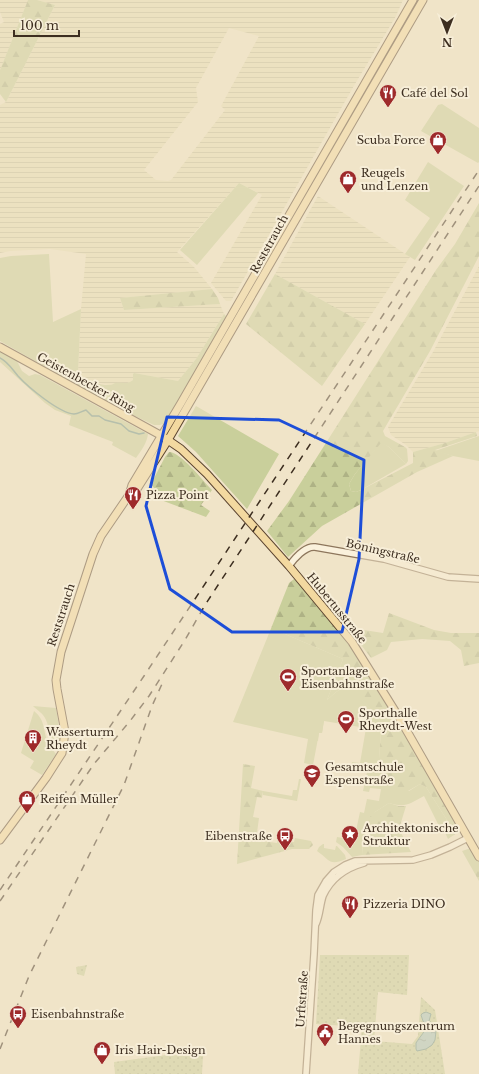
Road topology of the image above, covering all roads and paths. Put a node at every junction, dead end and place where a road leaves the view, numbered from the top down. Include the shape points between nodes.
1 (413, 0) edge
2 (422, 0) edge
3 (0, 346) edge
4 (165, 438) junction
5 (289, 566) junction
6 (479, 578) edge
7 (468, 838) junction
8 (0, 840) edge
9 (479, 857) edge
10 (306, 1074) edge

1 - 4 main road, Reststrauch
2 - 4 main road, Reststrauch
3 - 4 main road, Geistenbecker Ring
4 - 5 main road, Hubertusstraße via 207,474
4 - 8 main road, Reststrauch via 134,492 129,495 101,536 93,554 61,652 56,680 65,732 62,753
5 - 6 street, Böningstraße via 309,547 315,547 384,559 448,577
5 - 7 main road, Hubertusstraße via 352,642 400,719
7 - 9 main road, Hubertusstraße
7 - 10 street, Urftstraße via 414,860 355,861 330,875 318,895 315,914

